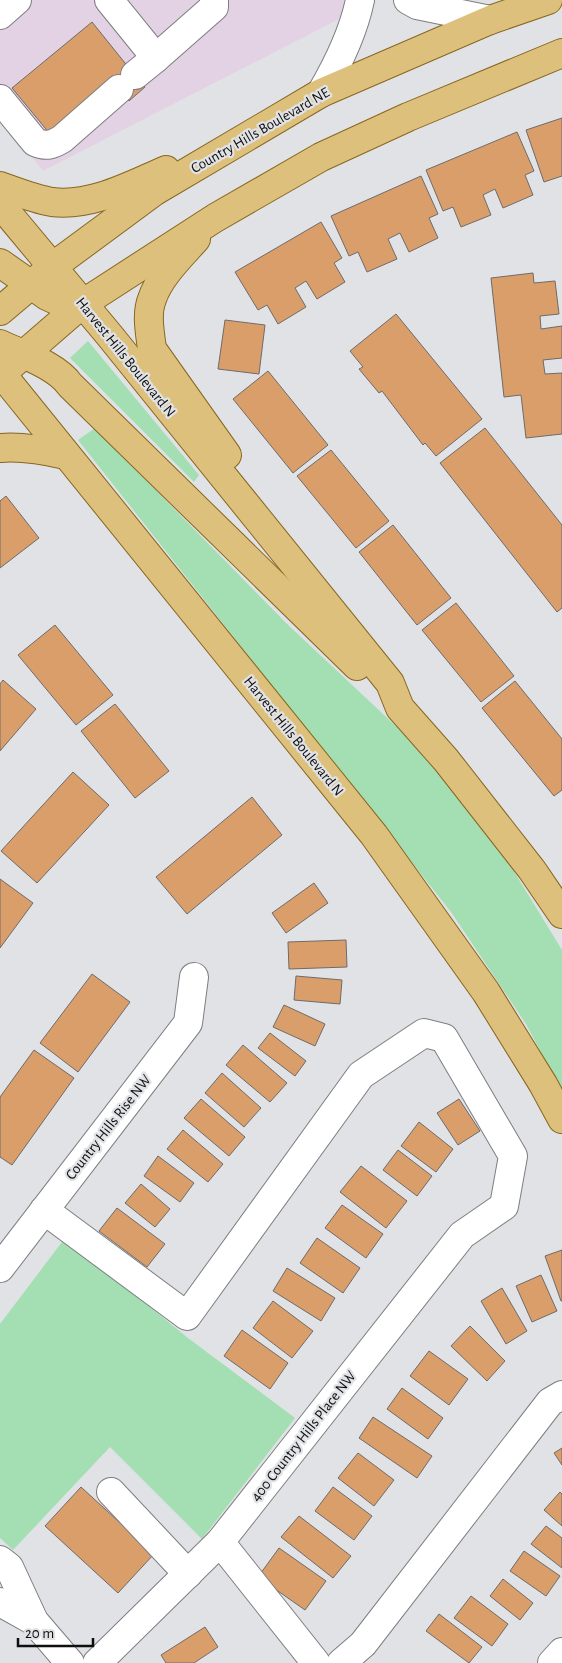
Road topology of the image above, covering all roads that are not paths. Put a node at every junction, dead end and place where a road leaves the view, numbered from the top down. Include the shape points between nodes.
1 (17, 0) edge
2 (109, 0) edge
3 (214, 0) edge
4 (360, 0) edge
5 (408, 0) edge
6 (548, 0) edge
7 (0, 15) edge
8 (490, 20) junction
9 (562, 53) edge
10 (137, 74) junction
11 (321, 94) junction
12 (0, 99) edge
13 (241, 139) junction
14 (0, 186) edge
15 (0, 204) edge
16 (215, 218) junction
17 (0, 263) edge
18 (52, 267) junction
19 (31, 285) junction
20 (82, 304) junction
21 (0, 311) edge
22 (12, 349) edge
23 (0, 373) edge
24 (0, 448) edge
25 (66, 455) junction
26 (314, 591) junction
27 (400, 708) junction
28 (562, 914) edge
29 (194, 977) dead end
30 (562, 1119) edge
31 (44, 1210) junction
32 (0, 1268) edge
33 (562, 1395) edge
34 (111, 1492) dead end
35 (220, 1542) junction
36 (0, 1560) edge
37 (188, 1574) junction
38 (0, 1602) edge
39 (34, 1621) junction
40 (562, 1652) edge
41 (70, 1663) edge
42 (97, 1663) edge
43 (316, 1663) edge
44 (342, 1663) edge
45 (552, 1663) edge

1 - 7 street
2 - 10 street
3 - 10 street via 214,8
4 - 11 street via 337,65
5 - 8 street
6 - 8 main road, Country Hills Boulevard NE
8 - 11 main road, Country Hills Boulevard NE
9 - 16 main road via 321,157
10 - 12 street via 51,145 35,142
11 - 13 main road, Country Hills Boulevard NE
13 - 14 main road via 92,199 53,202
13 - 18 main road, Country Hills Boulevard NE via 155,191
15 - 18 main road, Harvest Hills Boulevard N
16 - 20 main road
16 - 26 main road via 176,261 151,299 152,349 236,468 306,559
17 - 19 main road
18 - 19 main road, Country Hills Boulevard NE
18 - 20 main road, Harvest Hills Boulevard N
19 - 20 main road via 62,303
19 - 21 main road, Country Hills Boulevard NE
20 - 22 main road
20 - 26 main road, Harvest Hills Boulevard N
22 - 23 main road
22 - 27 main road via 65,378
23 - 25 main road, Harvest Hills Boulevard N
24 - 25 main road via 44,450
25 - 30 main road, Harvest Hills Boulevard N via 374,835 486,992
26 - 27 main road, Harvest Hills Boulevard N via 390,683
27 - 28 main road, Harvest Hills Boulevard N via 446,760 532,870
29 - 31 street, Country Hills Rise NW via 188,1023
31 - 32 street, Country Hills Rise NW
31 - 35 street, 400 Country Hills Place NW via 187,1316 361,1076 424,1033 444,1038 513,1156 504,1206 462,1235
33 - 44 street via 550,1402 363,1644
34 - 37 street
35 - 37 street, 400 Country Hills Place NW
35 - 43 street
36 - 39 street via 9,1566
37 - 42 street, 400 Country Hills Place NW
38 - 39 street
39 - 41 street
40 - 45 street

